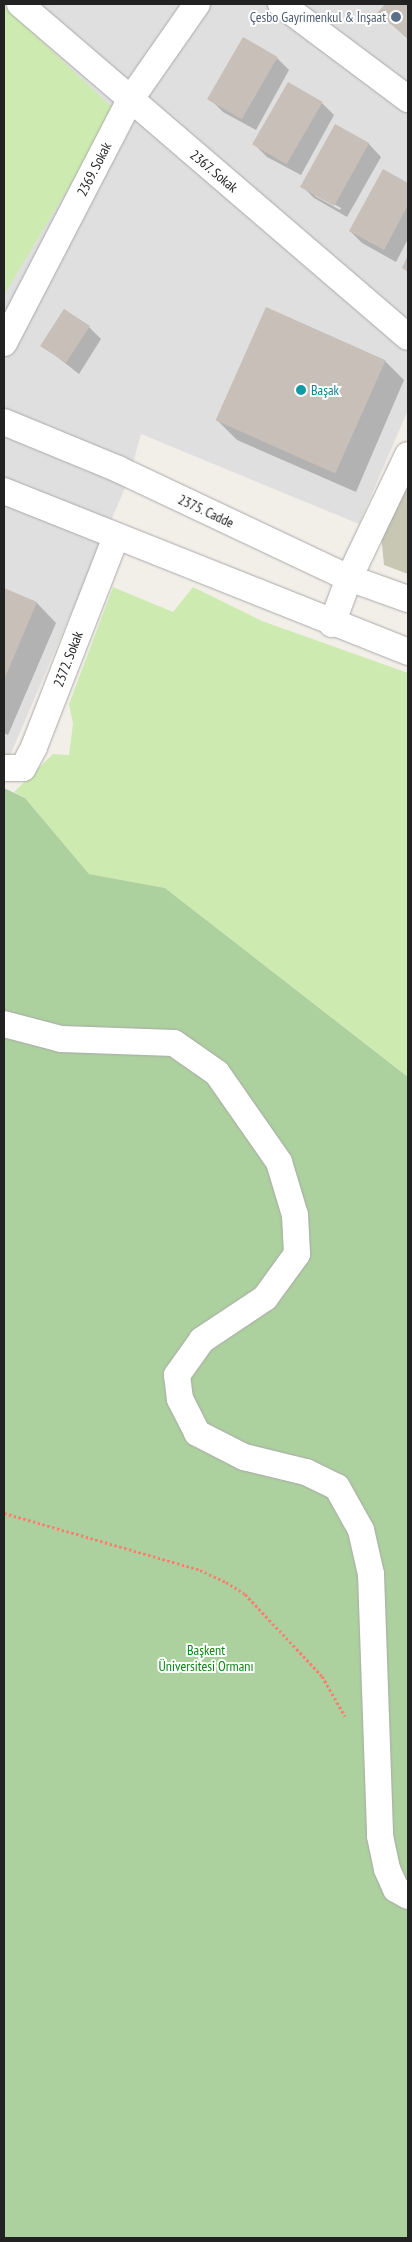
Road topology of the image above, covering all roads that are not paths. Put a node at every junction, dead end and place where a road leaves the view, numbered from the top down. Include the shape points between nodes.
1 (20, 4) edge
2 (197, 4) edge
3 (282, 4) edge
4 (130, 100) junction
5 (408, 100) edge
6 (408, 337) edge
7 (4, 342) edge
8 (4, 422) edge
9 (408, 455) edge
10 (4, 491) edge
11 (116, 537) junction
12 (349, 578) junction
13 (408, 599) edge
14 (332, 624) junction
15 (408, 652) edge
16 (6, 768) edge
17 (4, 1024) edge
18 (408, 1896) edge

1 - 4 street, 2367. Sokak
2 - 4 street, 2369. Sokak
3 - 5 street
4 - 6 street, 2367. Sokak
4 - 7 street, 2369. Sokak
8 - 12 street, 2375. Cadde via 118,470
9 - 12 street
10 - 11 street
11 - 14 street
11 - 16 street, 2372. Sokak via 34,747 23,768
12 - 13 street, 2375. Cadde
12 - 14 street
14 - 15 street
17 - 18 street via 62,1039 174,1043 216,1073 279,1162 295,1215 297,1254 265,1298 202,1340 177,1375 180,1399 197,1433 244,1457 306,1472 337,1487 361,1530 371,1574 379,1832 387,1869 396,1889

